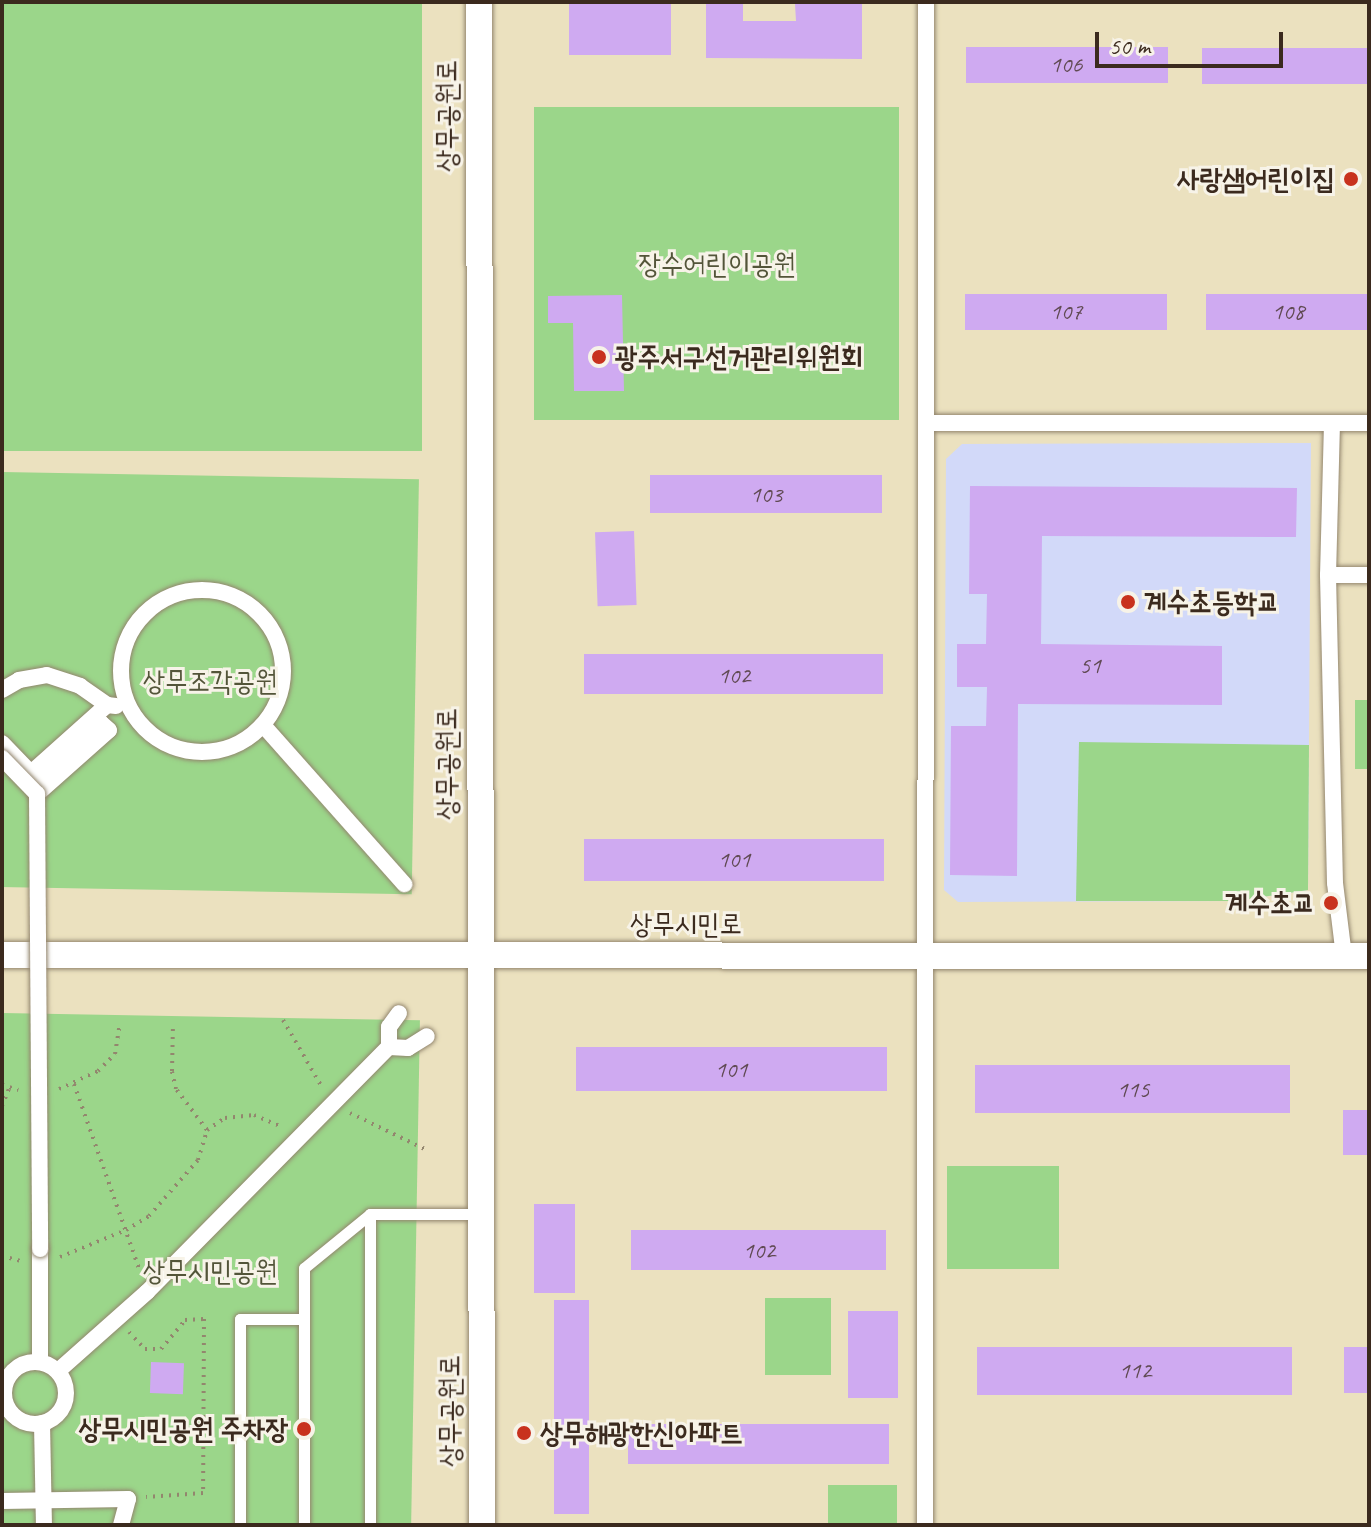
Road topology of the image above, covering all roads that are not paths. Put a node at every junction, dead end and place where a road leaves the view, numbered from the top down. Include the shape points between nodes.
1 (479, 2) edge
2 (926, 2) edge
3 (927, 423) junction
4 (1332, 423) junction
5 (1369, 423) edge
6 (1328, 575) junction
7 (1369, 575) edge
8 (2, 690) edge
9 (107, 705) junction
10 (130, 708) junction
11 (263, 725) junction
12 (2, 743) edge
13 (2, 758) edge
14 (31, 773) junction
15 (37, 794) junction
16 (404, 884) dead end
17 (2, 955) edge
18 (479, 955) junction
19 (1357, 956) edge
20 (927, 957) junction
21 (399, 1013) dead end
22 (427, 1036) dead end
23 (389, 1047) junction
24 (370, 1214) junction
25 (482, 1214) junction
26 (304, 1319) junction
27 (40, 1361) junction
28 (58, 1371) junction
29 (42, 1423) junction
30 (43, 1499) junction
31 (2, 1501) edge
32 (44, 1525) edge
33 (121, 1525) edge
34 (240, 1525) edge
35 (304, 1525) edge
36 (370, 1525) edge
37 (482, 1525) edge
38 (925, 1525) edge

1 - 18 street, 상무공원로
2 - 3 street
3 - 4 street
3 - 20 street
4 - 5 street
4 - 6 street
6 - 7 street
6 - 19 street via 1335,883
8 - 9 street via 19,680 47,675 80,686
9 - 10 street
9 - 14 street
10 - 11 street via 142,727 164,743 190,752 217,751 242,742
10 - 11 street via 120,679 122,652 133,627 174,593 201,589 228,593 252,605 282,649 284,676 278,702
11 - 16 street
12 - 14 street
13 - 15 street, bridge
14 - 15 street via 38,781 101,723 109,730
15 - 27 street, bridge
17 - 18 street, 상무시민로
18 - 20 street, 상무시민로
18 - 25 street, 상무공원로
19 - 20 street, 상무시민로
20 - 38 street
21 - 23 street via 389,1027
22 - 23 street via 408,1048
23 - 28 street via 147,1292
24 - 25 lane
24 - 26 lane via 304,1268
24 - 36 lane
25 - 37 street, 상무공원로
26 - 34 lane via 240,1319
26 - 35 lane
27 - 28 street
27 - 29 street via 12,1371 4,1398 21,1421
28 - 29 street via 65,1401
29 - 30 street
30 - 31 street
30 - 32 street
30 - 33 street via 128,1499

